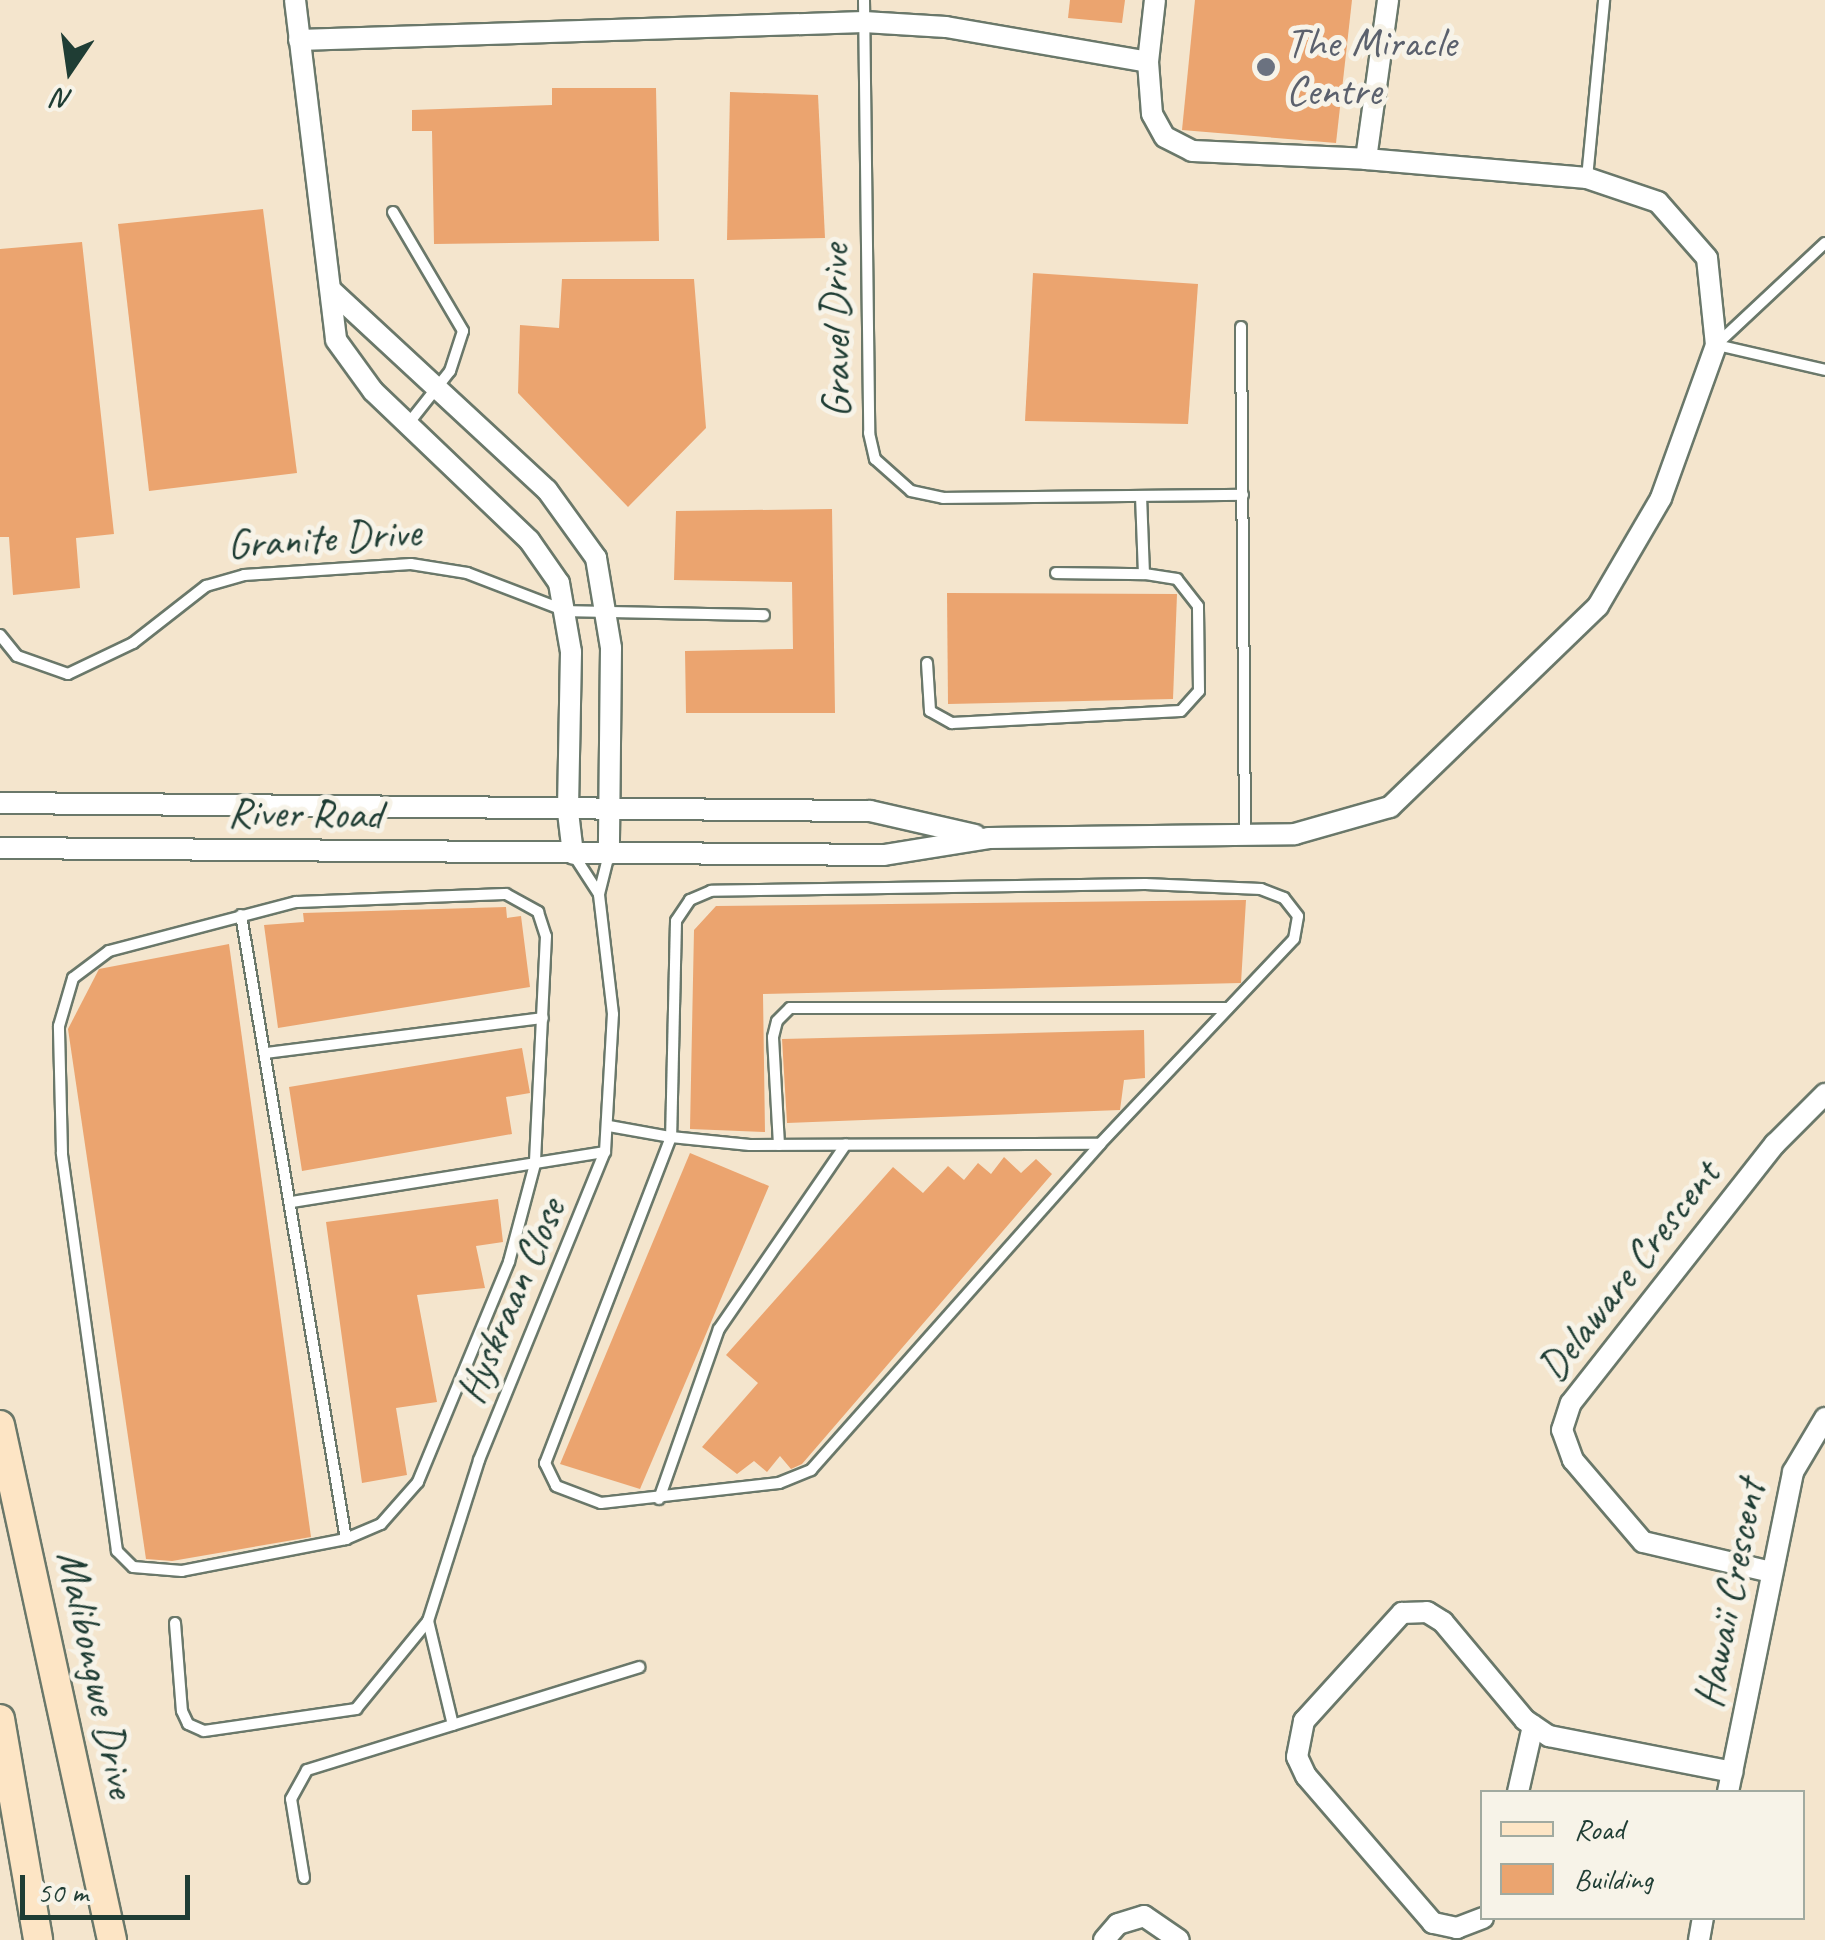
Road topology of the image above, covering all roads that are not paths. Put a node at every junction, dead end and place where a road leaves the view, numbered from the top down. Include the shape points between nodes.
1 (295, 0) edge
2 (864, 0) edge
3 (1155, 0) edge
4 (1388, 0) edge
5 (1604, 0) edge
6 (864, 22) junction
7 (299, 40) junction
8 (1148, 62) junction
9 (1366, 159) junction
10 (1586, 178) junction
11 (394, 212) dead end
12 (1825, 243) edge
13 (332, 291) junction
14 (1241, 327) dead end
15 (1716, 345) junction
16 (1825, 370) edge
17 (439, 390) junction
18 (408, 424) junction
19 (1242, 495) junction
20 (1141, 496) junction
21 (1056, 573) dead end
22 (1144, 574) junction
23 (609, 610) junction
24 (566, 611) junction
25 (764, 615) dead end
26 (0, 635) edge
27 (926, 663) dead end
28 (0, 803) edge
29 (608, 810) junction
30 (568, 812) junction
31 (1244, 834) junction
32 (988, 838) junction
33 (0, 848) edge
34 (574, 854) junction
35 (609, 854) junction
36 (599, 894) junction
37 (241, 915) junction
38 (1228, 1008) junction
39 (543, 1018) junction
40 (266, 1053) junction
41 (1825, 1094) edge
42 (609, 1126) junction
43 (671, 1137) junction
44 (846, 1144) junction
45 (1100, 1144) junction
46 (779, 1145) junction
47 (605, 1152) junction
48 (535, 1164) junction
49 (292, 1202) junction
50 (1825, 1418) edge
51 (0, 1425) edge
52 (659, 1499) junction
53 (346, 1540) junction
54 (1771, 1572) junction
55 (428, 1621) junction
56 (175, 1623) dead end
57 (640, 1667) dead end
58 (454, 1725) junction
59 (1533, 1726) junction
60 (1, 1730) edge
61 (1730, 1782) edge
62 (1518, 1790) edge
63 (304, 1878) dead end
64 (1480, 1919) edge
65 (38, 1940) edge
66 (112, 1940) edge
67 (1104, 1940) edge
68 (1178, 1940) edge

1 - 7 street, Granite Drive
2 - 6 lane, Gravel Drive
3 - 8 street
4 - 9 street
5 - 10 lane
6 - 7 street
6 - 8 street via 946,27
6 - 20 lane, Gravel Drive via 869,433 875,459 901,485 928,496
7 - 13 street, Granite Drive
8 - 9 street via 1152,114 1166,137 1192,150
9 - 10 street
10 - 15 street via 1658,202 1706,258
11 - 17 lane via 464,331
12 - 15 lane
13 - 17 street
13 - 18 street, Granite Drive via 336,340 360,377
14 - 19 lane
15 - 16 lane
15 - 31 street via 1661,498 1598,606 1390,807 1296,834
17 - 18 lane
17 - 23 street via 547,490 584,534
18 - 24 street, Granite Drive via 529,540 559,583
19 - 20 lane, Gravel Drive
19 - 31 lane
20 - 22 lane
21 - 22 lane
22 - 27 lane via 1177,579 1198,606 1199,691 1181,711 952,724 930,711
23 - 24 lane, Granite Drive
23 - 25 lane, Granite Drive
23 - 29 street
24 - 26 lane, Granite Drive via 467,574 411,564 244,575 206,586 133,643 68,674 17,656
24 - 30 street, Granite Drive
28 - 30 street, River Road
29 - 30 street, River Road
29 - 32 street, River Road via 870,810
29 - 35 street
30 - 34 street, Granite Drive
31 - 32 street
32 - 35 street, River Road via 884,855
33 - 34 street, River Road
34 - 35 street, River Road
34 - 36 lane, Granite Drive
35 - 36 lane
36 - 42 lane, Hyskraan Close via 613,1014
37 - 39 lane via 344,895 506,894 524,900 538,912 546,936
37 - 40 lane
37 - 53 lane via 109,951 73,978 62,1002 62,1153 117,1550 133,1567 156,1574
38 - 43 lane via 1294,939 1298,916 1284,898 1262,889 1145,884 711,890 690,900 676,922
38 - 45 lane
38 - 46 lane via 790,1008 777,1021 774,1037
39 - 40 lane
39 - 48 lane
40 - 49 lane
41 - 54 street, Delaware Crescent via 1775,1144 1570,1404 1562,1430 1573,1460 1644,1542
42 - 43 lane
42 - 47 lane, Hyskraan Close
43 - 46 lane
43 - 52 lane via 545,1462 556,1486 581,1499
44 - 45 lane
44 - 46 lane
44 - 52 lane via 719,1330
45 - 52 lane via 811,1470 779,1484
47 - 48 lane
47 - 55 lane, Hyskraan Close via 478,1460
48 - 49 lane
48 - 53 lane via 509,1262 418,1482 381,1524
49 - 53 lane
50 - 54 street, Hawaii Crescent via 1792,1472
51 - 66 main road, Malibongwe Drive
54 - 61 street, Hawaii Crescent
55 - 56 lane via 356,1709 204,1730 188,1724 182,1711
55 - 58 lane
57 - 58 lane
58 - 63 lane via 307,1770 290,1799
59 - 61 street
59 - 62 street
59 - 64 street via 1442,1622 1419,1610 1393,1620 1300,1730 1298,1757 1306,1776 1423,1912 1445,1928
60 - 65 main road
67 - 68 street via 1118,1924 1144,1916

